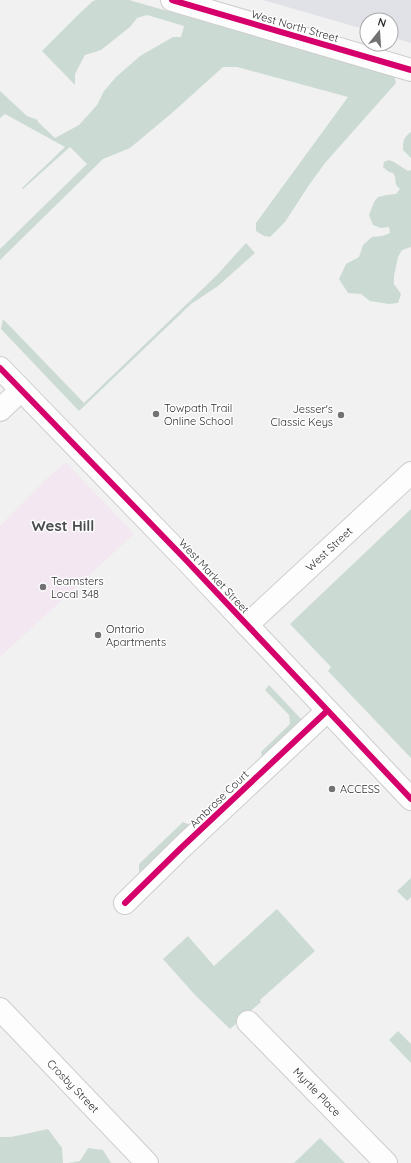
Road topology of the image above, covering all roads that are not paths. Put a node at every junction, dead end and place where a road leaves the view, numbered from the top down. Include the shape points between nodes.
1 (172, 0) edge
2 (411, 70) edge
3 (0, 368) edge
4 (21, 390) junction
5 (0, 410) edge
6 (411, 474) edge
7 (247, 625) junction
8 (327, 711) junction
9 (411, 799) edge
10 (126, 902) dead end
11 (0, 1009) edge
12 (248, 1022) dead end
13 (147, 1163) edge
14 (386, 1163) edge

1 - 2 street, West North Street
3 - 4 street, West Market Street
4 - 5 street
4 - 7 street, West Market Street
6 - 7 street, West Street
7 - 8 street, West Market Street
8 - 9 street, West Market Street
8 - 10 street, Ambrose Court
11 - 13 street, Crosby Street
12 - 14 street, Myrtle Place

